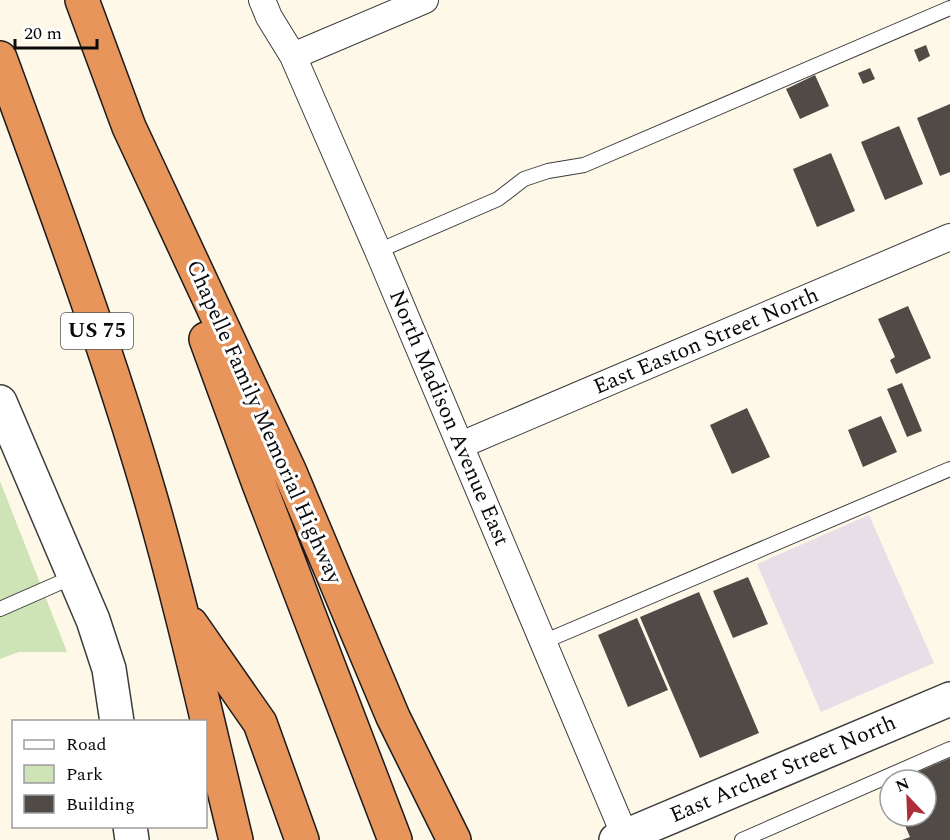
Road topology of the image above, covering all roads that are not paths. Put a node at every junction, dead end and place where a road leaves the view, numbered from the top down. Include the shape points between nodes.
1 (82, 0) edge
2 (262, 0) edge
3 (425, 0) edge
4 (950, 8) edge
5 (293, 56) junction
6 (0, 58) edge
7 (129, 127) junction
8 (950, 237) edge
9 (378, 251) junction
10 (0, 402) edge
11 (461, 445) junction
12 (950, 470) edge
13 (75, 576) junction
14 (179, 608) junction
15 (0, 609) edge
16 (543, 642) junction
17 (950, 699) edge
18 (117, 720) edge
19 (207, 720) edge
20 (207, 722) edge
21 (950, 749) edge
22 (622, 839) edge
23 (236, 840) edge
24 (302, 840) edge
25 (395, 840) edge
26 (454, 840) edge
27 (742, 840) edge

1 - 7 highway, Chapelle Family Memorial Highway
2 - 5 street, North Madison Avenue East
3 - 5 street
4 - 9 lane via 584,165 524,179 498,199
5 - 9 street, North Madison Avenue East
6 - 14 highway, US 75 via 121,399
7 - 25 highway
7 - 26 highway, Chapelle Family Memorial Highway via 289,470 393,717
8 - 11 street, East Easton Street North
9 - 11 street, North Madison Avenue East
10 - 13 street
11 - 16 street, North Madison Avenue East
12 - 16 lane
13 - 15 lane
13 - 18 street via 109,669
14 - 19 highway, US 75
14 - 24 highway via 260,723
16 - 22 street, North Madison Avenue East
17 - 22 street, East Archer Street North
20 - 23 highway, US 75
21 - 27 lane

